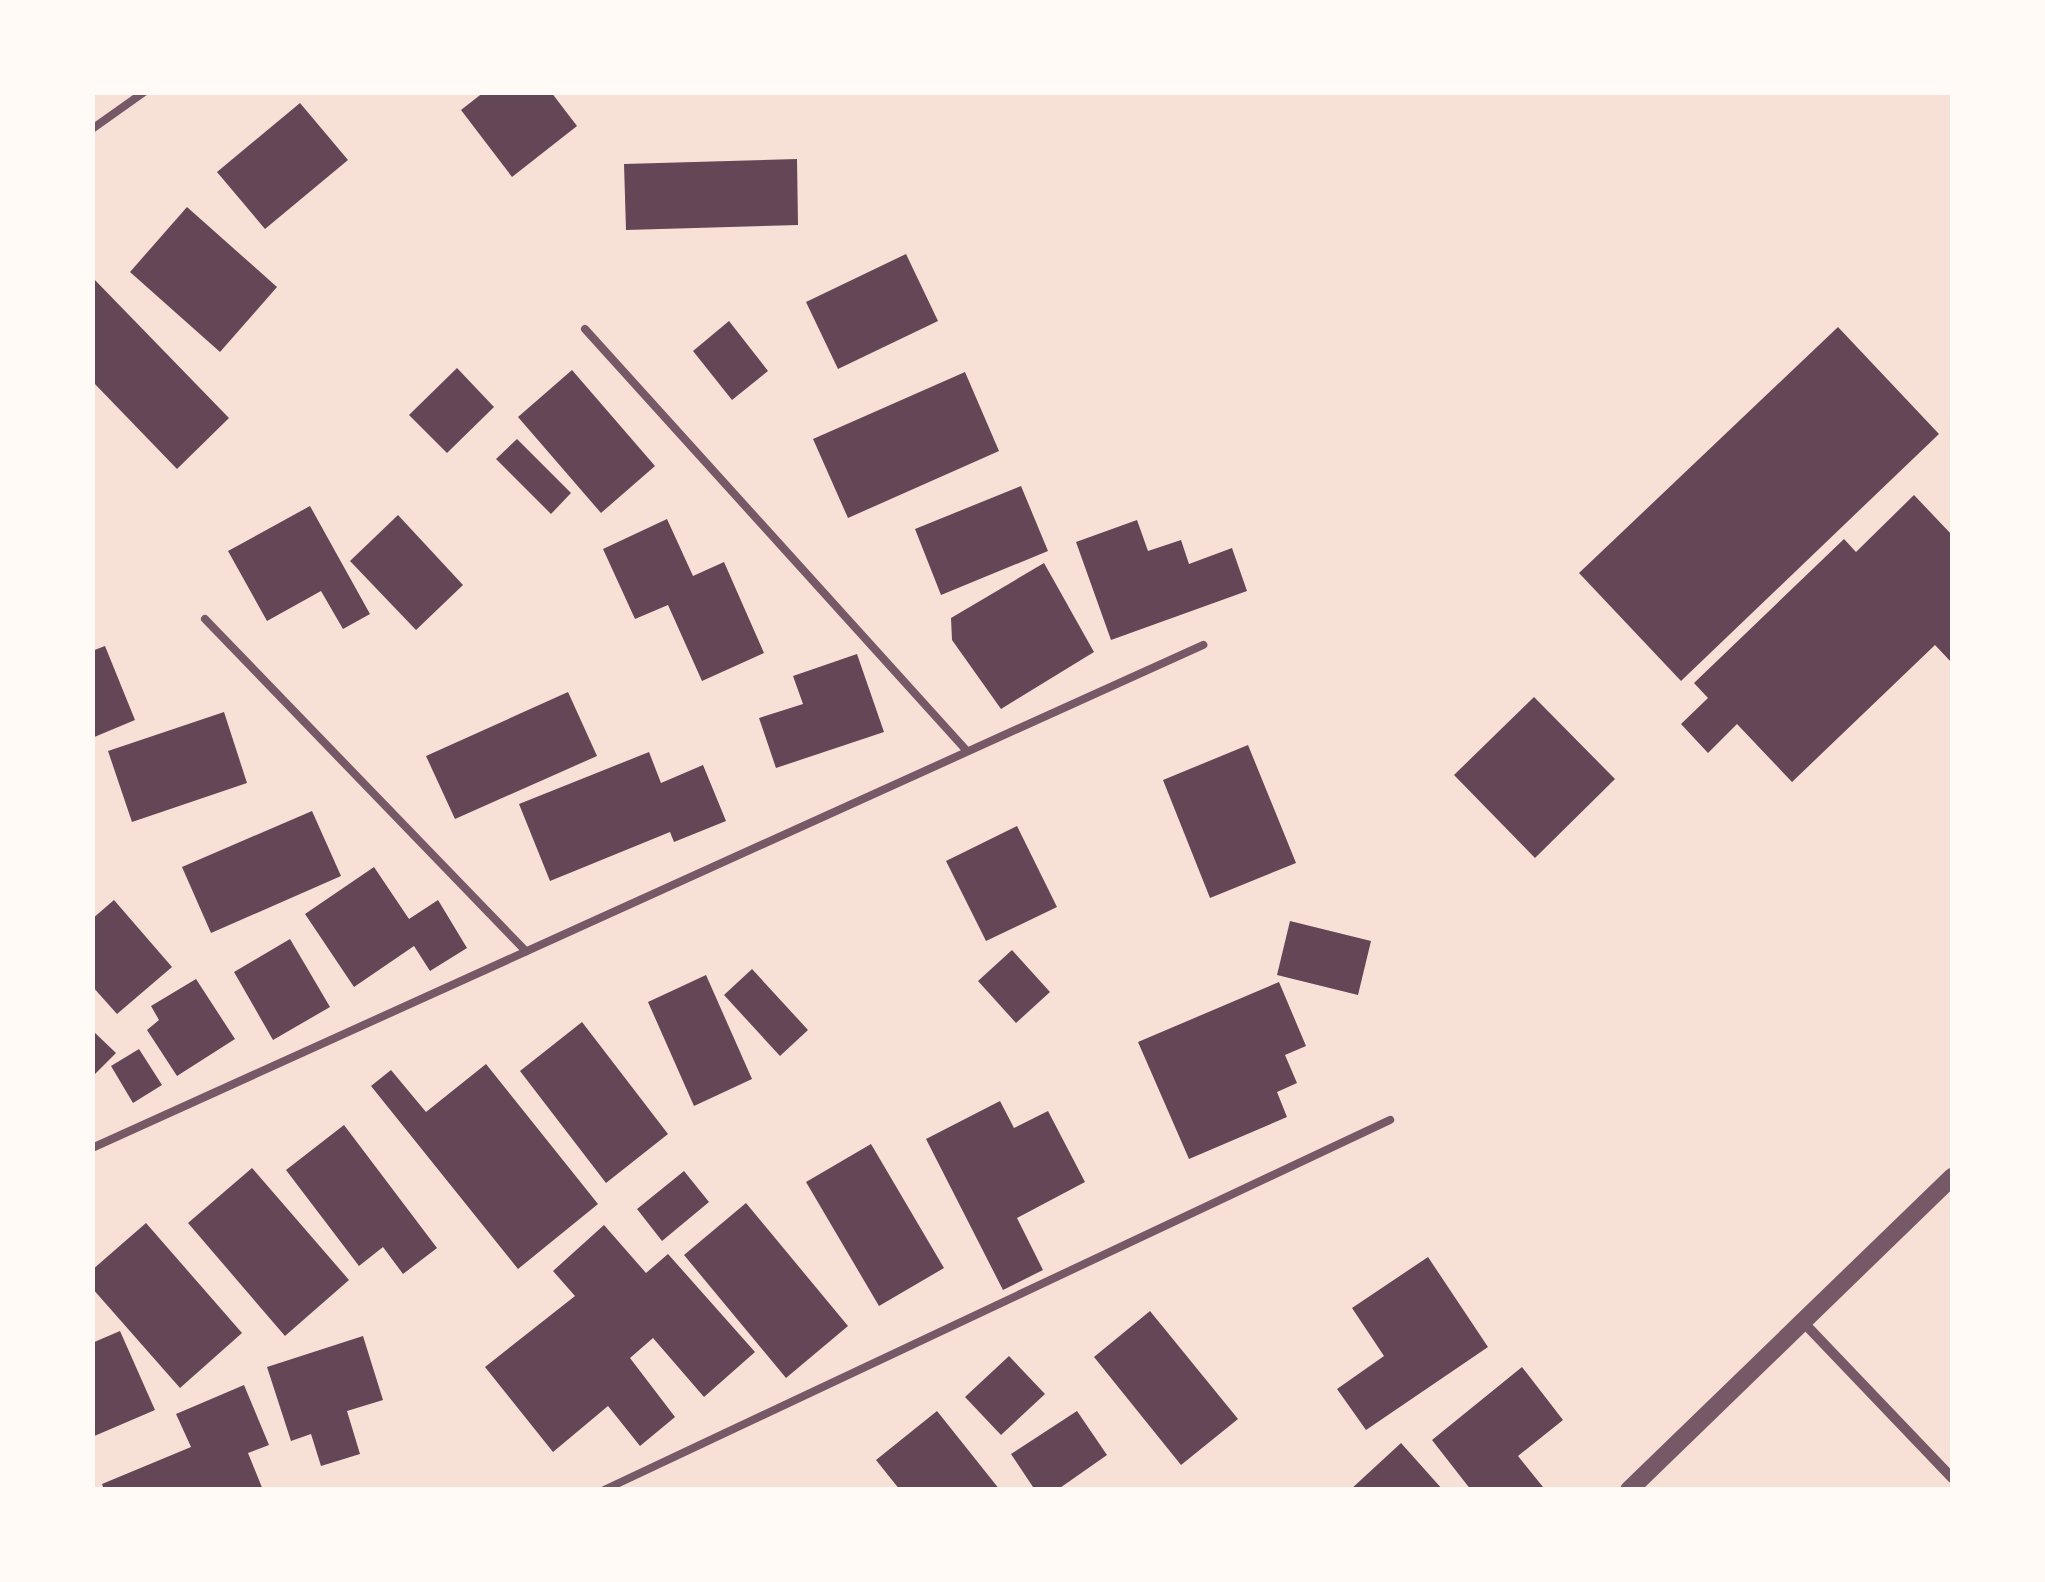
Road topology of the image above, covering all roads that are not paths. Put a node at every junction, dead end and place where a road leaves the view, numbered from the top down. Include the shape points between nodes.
1 (144, 92) edge
2 (92, 129) edge
3 (585, 329) dead end
4 (205, 620) dead end
5 (1202, 645) dead end
6 (967, 751) junction
7 (526, 951) junction
8 (1390, 1120) dead end
9 (92, 1148) edge
10 (1952, 1176) edge
11 (1805, 1324) junction
12 (1952, 1478) edge
13 (604, 1490) edge
14 (1629, 1490) edge

1 - 2 lane
3 - 6 lane
4 - 7 lane
5 - 6 lane
6 - 7 lane
7 - 9 lane
8 - 13 lane
10 - 11 street
11 - 12 street
11 - 14 street

